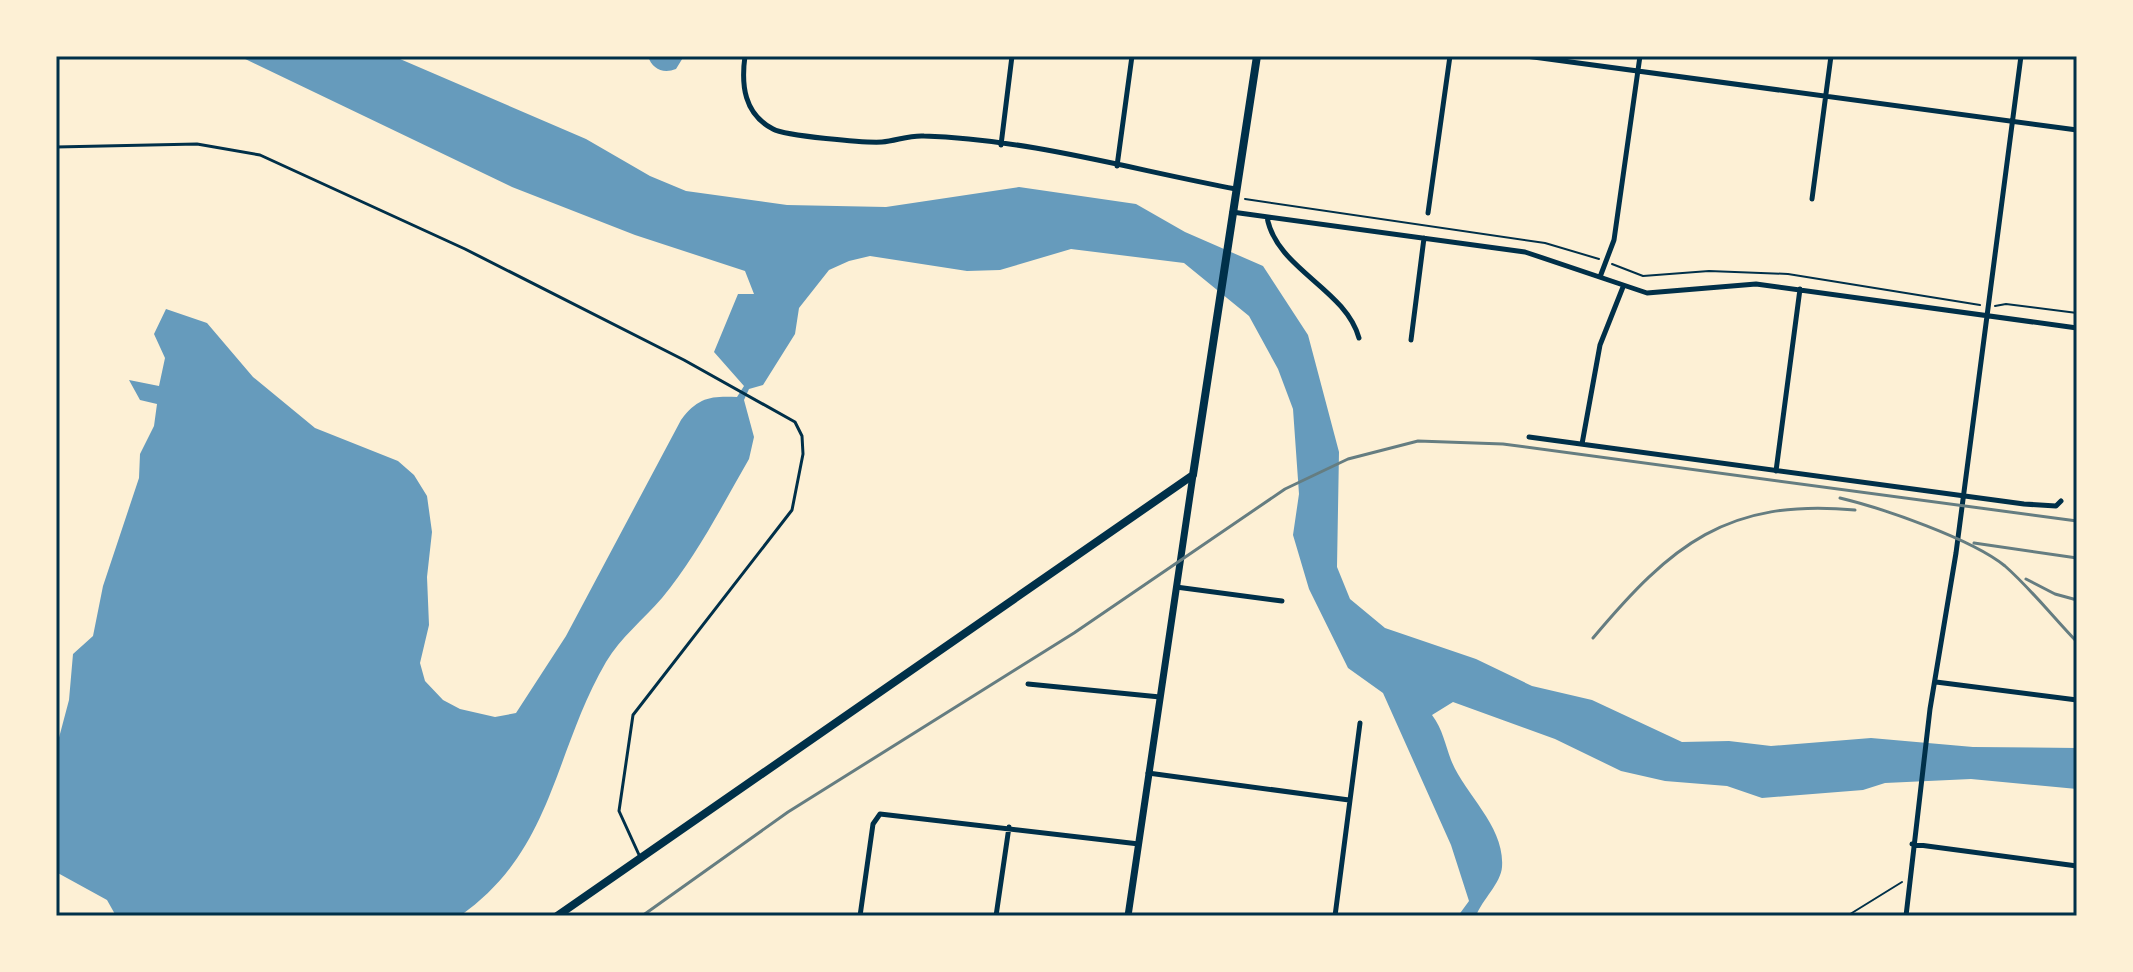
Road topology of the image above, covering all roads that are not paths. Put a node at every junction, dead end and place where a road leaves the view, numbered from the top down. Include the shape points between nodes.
1 (745, 56) edge
2 (1012, 56) edge
3 (1132, 56) edge
4 (1257, 56) edge
5 (1450, 56) edge
6 (1526, 56) edge
7 (1640, 56) edge
8 (1831, 56) edge
9 (2021, 56) edge
10 (1638, 72) junction
11 (1825, 98) junction
12 (2012, 122) junction
13 (2077, 130) edge
14 (1001, 145) junction
15 (56, 147) edge
16 (1117, 166) junction
17 (1236, 189) junction
18 (1812, 199) dead end
19 (1232, 212) junction
20 (1428, 213) dead end
21 (1267, 217) junction
22 (1424, 238) junction
23 (1600, 277) junction
24 (1623, 286) junction
25 (1800, 289) junction
26 (1986, 316) junction
27 (2077, 328) edge
28 (1359, 338) dead end
29 (1411, 340) dead end
30 (1529, 437) dead end
31 (1582, 444) junction
32 (1776, 471) junction
33 (1193, 475) junction
34 (1963, 497) junction
35 (2061, 501) dead end
36 (1175, 587) junction
37 (1282, 601) dead end
38 (1936, 682) junction
39 (1028, 684) dead end
40 (1160, 697) junction
41 (2077, 700) edge
42 (1360, 723) dead end
43 (1148, 773) junction
44 (1349, 800) junction
45 (1009, 827) junction
46 (1139, 844) junction
47 (1912, 844) junction
48 (640, 857) junction
49 (2077, 866) edge
50 (557, 916) edge
51 (860, 916) edge
52 (996, 916) edge
53 (1128, 916) edge
54 (1335, 916) edge
55 (1906, 916) edge

1 - 14 street via 746,99 757,117 778,132 882,142 923,136
2 - 14 street
3 - 16 street
4 - 17 main road
5 - 20 street
6 - 10 street
7 - 10 street
8 - 11 street
9 - 12 street
10 - 11 street
10 - 23 street via 1614,240
11 - 12 street
11 - 18 street
12 - 13 street
12 - 26 street
14 - 16 street
15 - 48 lane via 197,144 260,155 465,249 748,394 799,428 799,487 785,522 633,715 619,811
16 - 17 street
17 - 19 main road
19 - 21 street
19 - 33 main road
21 - 22 street
21 - 28 street via 1270,235 1354,321
22 - 23 street via 1541,255
22 - 29 street
23 - 24 street
24 - 25 street via 1661,294 1756,284
24 - 31 street via 1600,345
25 - 26 street
25 - 32 street
26 - 27 street
26 - 34 street
30 - 31 street
31 - 32 street
32 - 34 street
33 - 36 main road
33 - 48 main road
34 - 35 street via 2047,506
34 - 38 street
36 - 37 street
36 - 40 main road
38 - 41 street
38 - 47 street
39 - 40 street
40 - 43 main road
42 - 44 street
43 - 44 street
43 - 46 main road
44 - 54 street
45 - 46 street
45 - 51 street via 878,815
45 - 52 street
46 - 53 main road
47 - 49 street
47 - 55 street
48 - 50 main road

